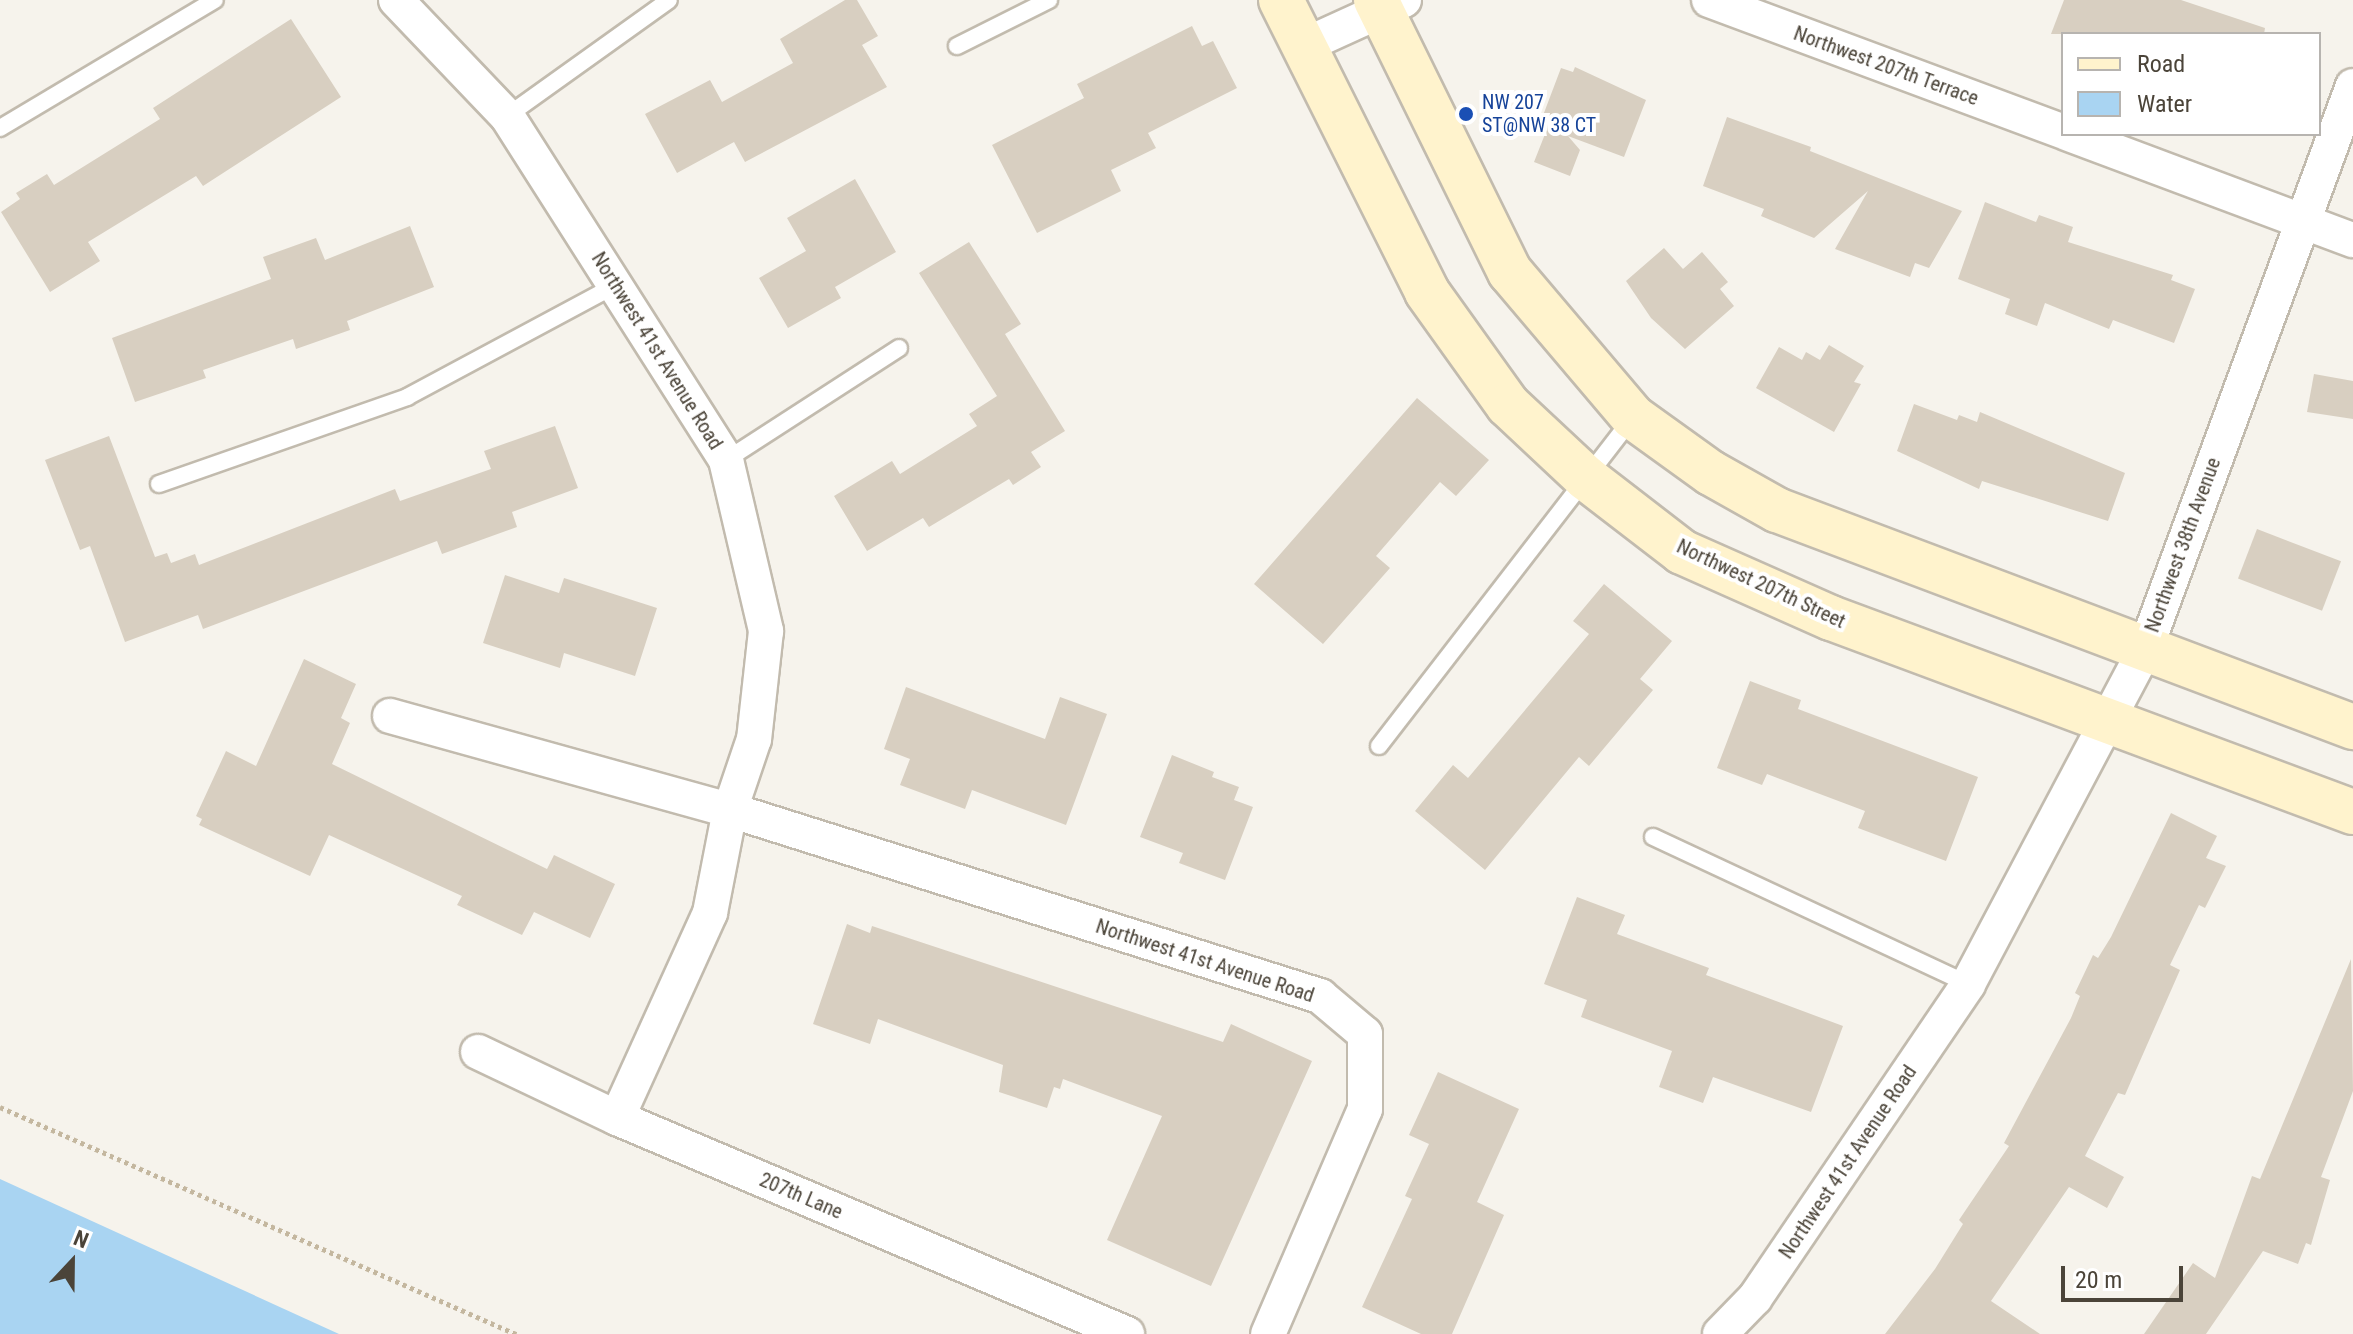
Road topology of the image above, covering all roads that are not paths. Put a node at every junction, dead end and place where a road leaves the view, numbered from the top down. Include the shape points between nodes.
1 (215, 0) edge
2 (396, 0) edge
3 (669, 0) edge
4 (1049, 0) edge
5 (1281, 0) edge
6 (1709, 0) edge
7 (1387, 3) edge
8 (957, 46) dead end
9 (1303, 46) junction
10 (2353, 86) edge
11 (507, 116) junction
12 (0, 128) edge
13 (2061, 131) edge
14 (2074, 136) edge
15 (2303, 221) junction
16 (2353, 240) edge
17 (616, 285) junction
18 (899, 348) dead end
19 (1633, 417) junction
20 (726, 460) junction
21 (1586, 478) junction
22 (159, 484) dead end
23 (2145, 650) junction
24 (390, 716) dead end
25 (2105, 724) junction
26 (2353, 727) edge
27 (1379, 746) dead end
28 (730, 810) junction
29 (2353, 812) edge
30 (1653, 837) dead end
31 (1968, 984) junction
32 (478, 1052) dead end
33 (617, 1118) junction
34 (1127, 1334) edge
35 (1268, 1334) edge
36 (1720, 1334) edge

1 - 12 lane
2 - 11 street, Northwest 41st Avenue Road
3 - 11 lane
4 - 8 lane
5 - 9 street, Northwest 207th Street
6 - 13 street, Northwest 207th Terrace
7 - 9 street
7 - 19 street via 1510,272
9 - 21 street, Northwest 207th Street via 1427,292 1508,405
10 - 15 street, Northwest 38th Avenue
11 - 17 street, Northwest 41st Avenue Road
14 - 15 street
15 - 16 street
15 - 23 street, Northwest 38th Avenue
17 - 20 street, Northwest 41st Avenue Road
17 - 22 lane via 407,397
18 - 20 lane
19 - 21 lane
19 - 23 street via 1711,473 1777,510
20 - 28 street, Northwest 41st Avenue Road via 766,631 754,739
21 - 25 street, Northwest 207th Street via 1682,552 1831,618
21 - 27 lane
23 - 25 street, Northwest 38th Avenue
23 - 26 street
24 - 28 street, Northwest 41st Avenue Road
25 - 29 street, Northwest 207th Street
25 - 31 street, Northwest 38th Avenue
28 - 33 street, Northwest 41st Avenue Road via 710,913
28 - 35 street, Northwest 41st Avenue Road via 1320,996 1365,1034 1365,1109
30 - 31 lane
31 - 36 street, Northwest 41st Avenue Road via 1755,1298
32 - 33 street, 207th Lane
33 - 34 street, 207th Lane

